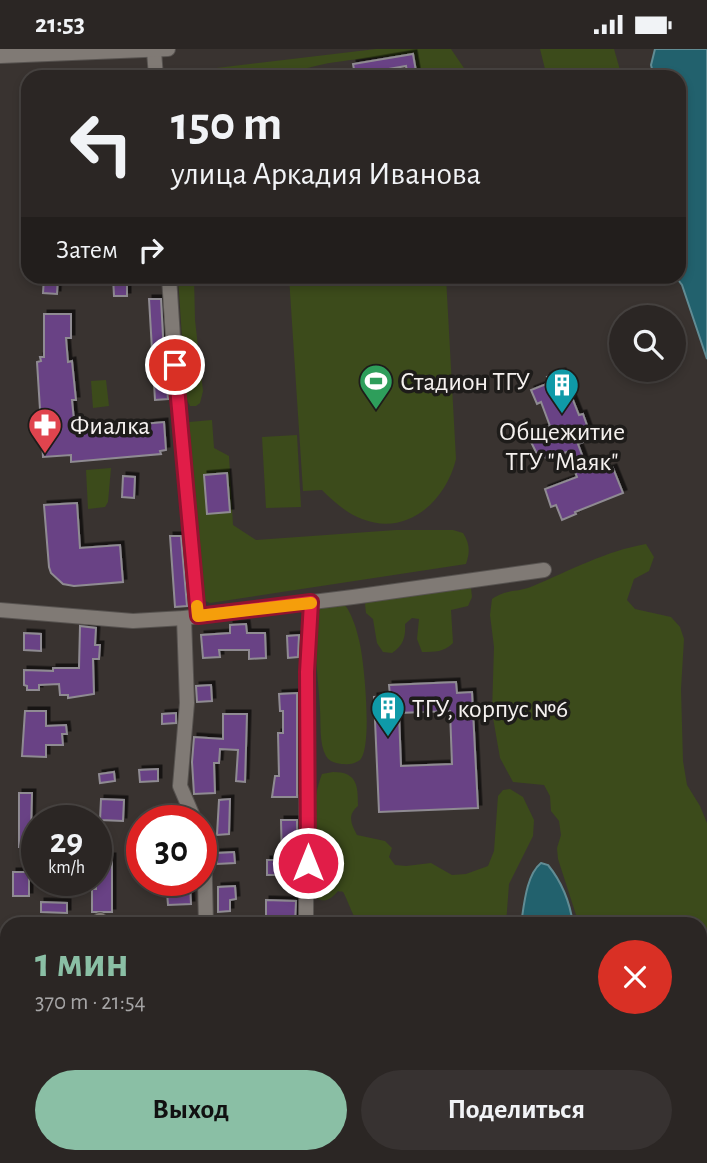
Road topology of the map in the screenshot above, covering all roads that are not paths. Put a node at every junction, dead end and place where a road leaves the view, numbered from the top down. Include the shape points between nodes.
1 (161, 50) edge
2 (0, 56) edge
3 (157, 70) edge
4 (170, 284) edge
5 (544, 570) dead end
6 (311, 602) junction
7 (0, 610) edge
8 (191, 617) junction
9 (188, 805) edge
10 (205, 896) edge
11 (206, 917) edge
12 (306, 917) edge

1 - 2 street
1 - 3 street
4 - 8 street
5 - 6 street
6 - 8 street
6 - 12 street
7 - 8 street via 133,621
8 - 9 street via 180,786
10 - 11 street

